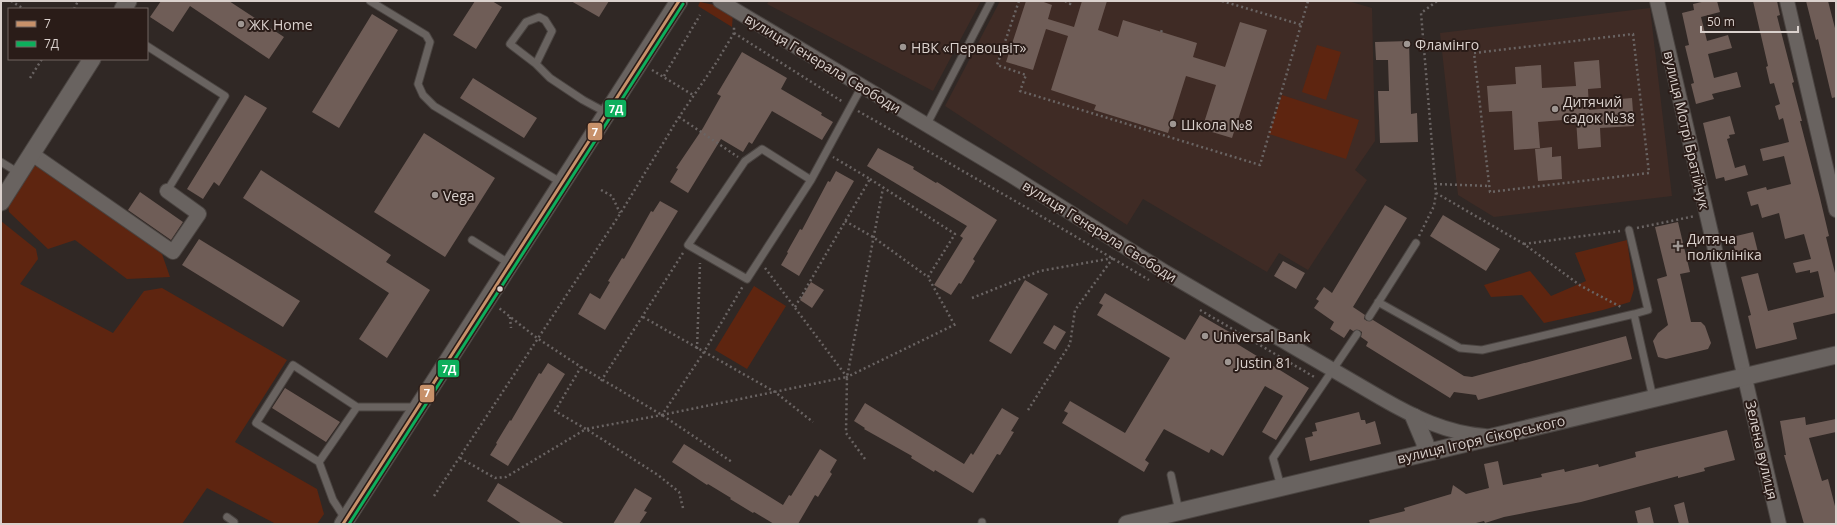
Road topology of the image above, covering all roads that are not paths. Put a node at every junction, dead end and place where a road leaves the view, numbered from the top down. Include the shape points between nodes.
1 (370, 1) edge
2 (679, 1) edge
3 (720, 1) edge
4 (991, 1) edge
5 (1657, 1) edge
6 (1787, 1) edge
7 (148, 47) edge
8 (91, 60) edge
9 (536, 64) junction
10 (862, 86) junction
11 (607, 113) junction
12 (926, 126) junction
13 (32, 154) junction
14 (1, 162) edge
15 (20, 174) junction
16 (811, 180) junction
17 (562, 183) junction
18 (167, 191) joint
19 (1, 202) edge
20 (1836, 210) edge
21 (1629, 230) road end
22 (472, 240) dead end
23 (1416, 243) road end
24 (510, 264) junction
25 (1378, 302) junction
26 (1634, 314) junction
27 (1368, 317) dead end
28 (1357, 334) dead end
29 (1836, 355) edge
30 (1333, 371) junction
31 (1746, 376) junction
32 (1653, 398) junction
33 (357, 407) junction
34 (418, 407) junction
35 (1414, 417) junction
36 (1489, 436) junction
37 (1425, 452) junction
38 (319, 462) junction
39 (1171, 475) dead end
40 (1281, 487) junction
41 (1179, 511) junction
42 (227, 517) dead end
43 (345, 522) edge
44 (232, 524) edge
45 (1127, 524) edge
46 (1779, 524) edge

1 - 17 lane via 426,35 430,42 418,84 423,95 434,106
2 - 11 street
3 - 10 street, вулиця Генерала Свободи
4 - 12 lane
5 - 31 street, вулиця Мотрі Братійчук
6 - 20 street
7 - 18 lane via 225,96
8 - 13 street
9 - 9 lane via 510,44 526,22 539,17 545,20 552,31
9 - 11 lane via 550,78
10 - 12 street, вулиця Генерала Свободи
10 - 16 lane
11 - 17 street
12 - 30 street, вулиця Генерала Свободи
13 - 15 street
13 - 18 street via 173,252 199,214
14 - 15 lane
15 - 19 street
16 - 16 lane via 762,149 745,161 688,244 747,279
17 - 24 street
21 - 26 lane via 1648,310
22 - 24 lane
23 - 25 lane
24 - 34 street
25 - 26 lane via 1460,348 1482,350
25 - 27 lane
26 - 32 lane
28 - 30 lane
29 - 31 street, вулиця Ігоря Сікорського
30 - 35 street, вулиця Генерала Свободи
30 - 40 lane via 1273,458
31 - 32 street, вулиця Ігоря Сікорського
31 - 46 street, Зелена вулиця
32 - 36 street, вулиця Ігоря Сікорського
33 - 34 lane
33 - 38 lane
33 - 38 lane via 293,365 256,423
34 - 43 street
35 - 36 street, вулиця Генерала Свободи via 1467,435
35 - 37 street via 1425,443
36 - 37 street, вулиця Ігоря Сікорського
37 - 40 street, вулиця Ігоря Сікорського
38 - 43 lane via 333,500
39 - 41 lane
40 - 41 street, вулиця Ігоря Сікорського
41 - 45 street, вулиця Ігоря Сікорського
42 - 44 lane via 234,522

